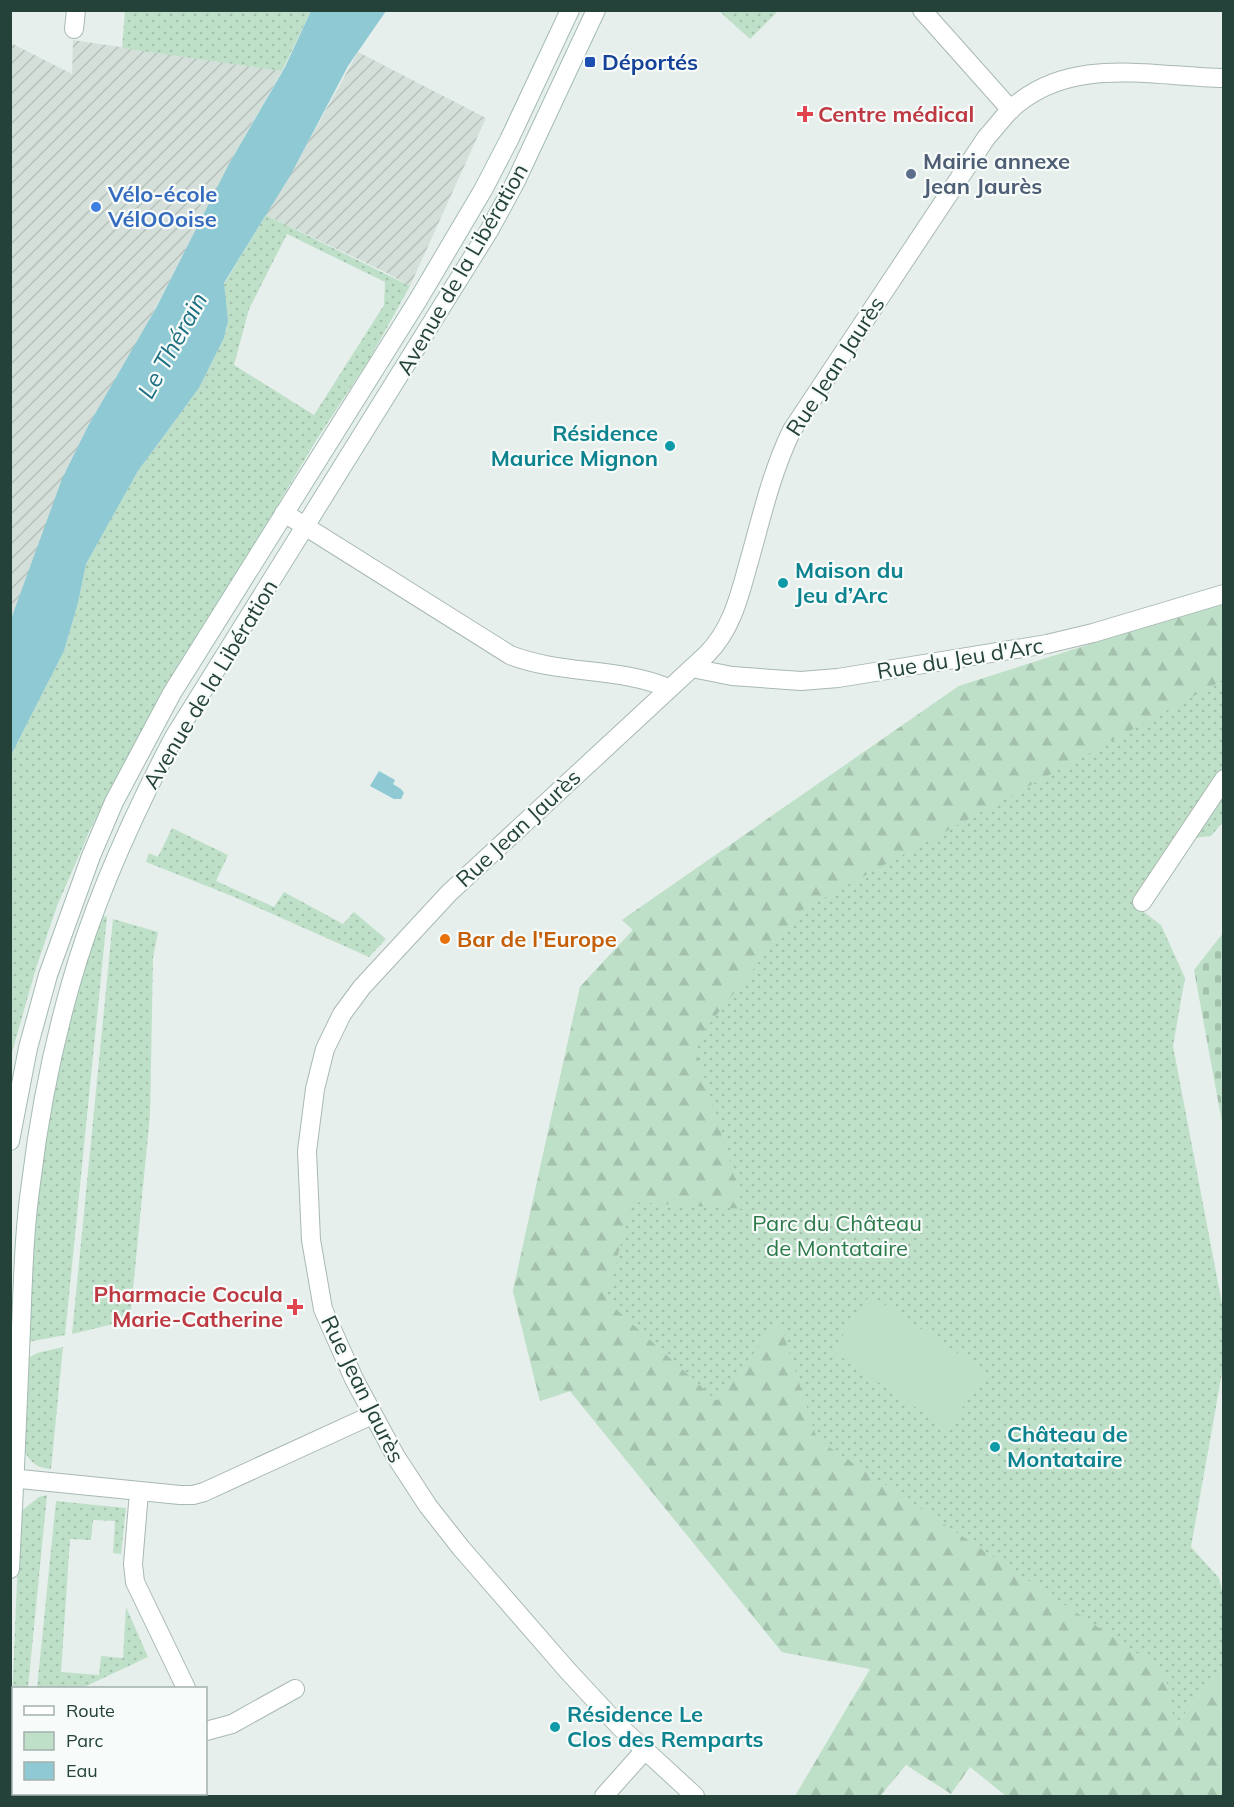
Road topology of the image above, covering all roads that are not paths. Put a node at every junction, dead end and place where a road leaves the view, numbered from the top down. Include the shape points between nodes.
1 (570, 10) edge
2 (596, 10) edge
3 (922, 10) edge
4 (1224, 78) edge
5 (1011, 110) junction
6 (284, 513) junction
7 (305, 527) junction
8 (1224, 594) edge
9 (692, 668) junction
10 (668, 688) junction
11 (1224, 779) edge
12 (79, 888) junction
13 (102, 896) junction
14 (1142, 902) dead end
15 (10, 1141) edge
16 (372, 1415) junction
17 (13, 1478) edge
18 (139, 1492) junction
19 (10, 1569) edge
20 (185, 1687) edge
21 (296, 1689) dead end
22 (207, 1730) edge
23 (645, 1750) junction
24 (604, 1797) edge
25 (695, 1797) edge

1 - 6 street, Avenue de la Libération via 483,190
2 - 7 street, Avenue de la Libération via 490,229
3 - 5 street
4 - 5 street, Rue Jean Jaurès via 1131,72 1086,74 1055,83
5 - 9 street, Rue Jean Jaurès via 986,138 792,430 772,480 730,623 716,646
6 - 7 street
6 - 12 street, Avenue de la Libération via 157,720 114,802
7 - 10 street via 510,655
7 - 13 street, Avenue de la Libération via 174,737 134,817
8 - 9 street, Rue du Jeu d'Arc via 1047,644 838,678 810,681 732,676
9 - 10 street, Rue Jean Jaurès
10 - 16 street, Rue Jean Jaurès via 449,893 350,1002 334,1028 315,1089 308,1131 311,1240 323,1309
11 - 14 street
12 - 13 street
12 - 15 street, Avenue de la Libération via 37,1015
13 - 17 street, Avenue de la Libération via 56,1037 34,1158
16 - 18 street via 204,1492
16 - 23 street, Rue Jean Jaurès via 413,1484 461,1548 581,1685
17 - 18 street
17 - 19 street, Avenue de la Libération
18 - 20 street via 135,1582
21 - 22 street via 231,1724
23 - 24 street
23 - 25 street, Rue Jean Jaurès

